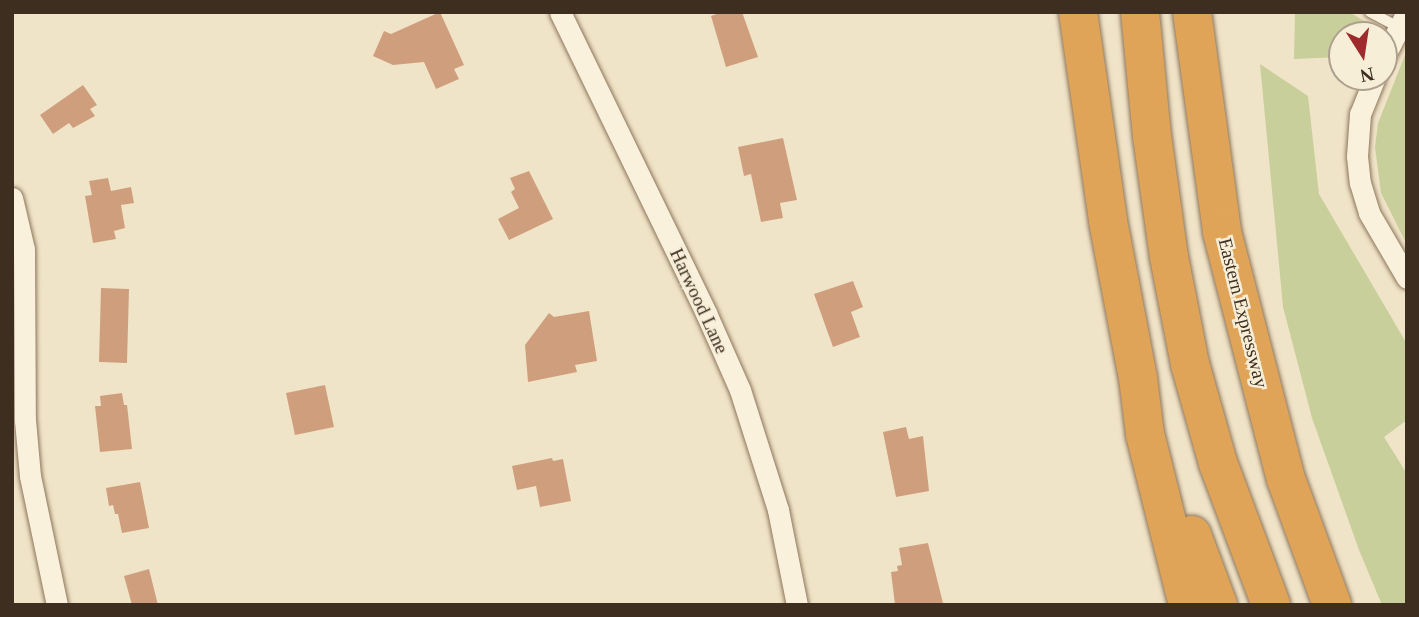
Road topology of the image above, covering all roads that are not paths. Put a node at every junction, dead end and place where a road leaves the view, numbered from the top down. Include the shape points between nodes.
1 (560, 12) edge
2 (1078, 12) edge
3 (1140, 12) edge
4 (1192, 12) edge
5 (1370, 12) edge
6 (1402, 19) edge
7 (1370, 91) edge
8 (12, 198) edge
9 (1407, 278) edge
10 (1138, 378) junction
11 (57, 605) edge
12 (797, 605) edge
13 (1188, 605) edge
14 (1218, 605) edge
15 (1271, 605) edge
16 (1332, 605) edge

1 - 12 street, Harwood Lane via 740,390 778,510
2 - 10 highway via 1108,221
3 - 15 highway via 1163,216 1190,364 1218,463
4 - 16 highway, Eastern Expressway via 1223,232 1286,479
5 - 6 lane
7 - 9 street via 1360,114 1360,183 1369,213
8 - 11 street via 23,249 30,476
10 - 13 highway via 1145,434
10 - 14 highway

